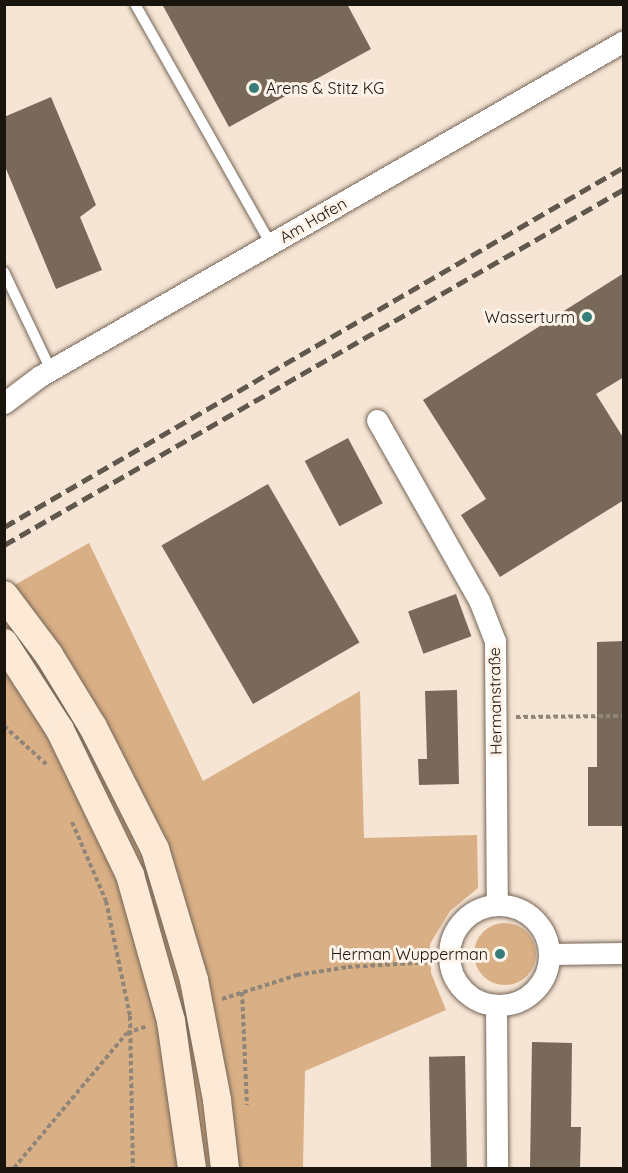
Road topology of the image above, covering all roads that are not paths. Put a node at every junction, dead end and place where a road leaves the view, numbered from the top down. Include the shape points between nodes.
1 (135, 4) edge
2 (624, 41) edge
3 (271, 244) junction
4 (4, 272) edge
5 (51, 370) junction
6 (4, 403) edge
7 (377, 420) dead end
8 (4, 595) edge
9 (4, 643) edge
10 (497, 904) junction
11 (624, 953) edge
12 (550, 954) junction
13 (496, 1005) junction
14 (192, 1168) edge
15 (225, 1168) edge
16 (497, 1168) edge

1 - 3 lane
2 - 3 street, Am Hafen
3 - 5 street, Am Hafen
4 - 5 lane
5 - 6 street, Am Hafen
7 - 10 street, Hermanstraße via 489,621 495,641
8 - 15 main road, bridge via 50,656 93,727 154,849 194,980 217,1100
9 - 14 main road, bridge via 60,730 130,875 171,1021
10 - 12 street via 528,913 547,938
10 - 13 street via 481,908 456,929 449,961 460,986 482,1002
11 - 12 street
12 - 13 street via 540,985 513,1004
13 - 16 street

